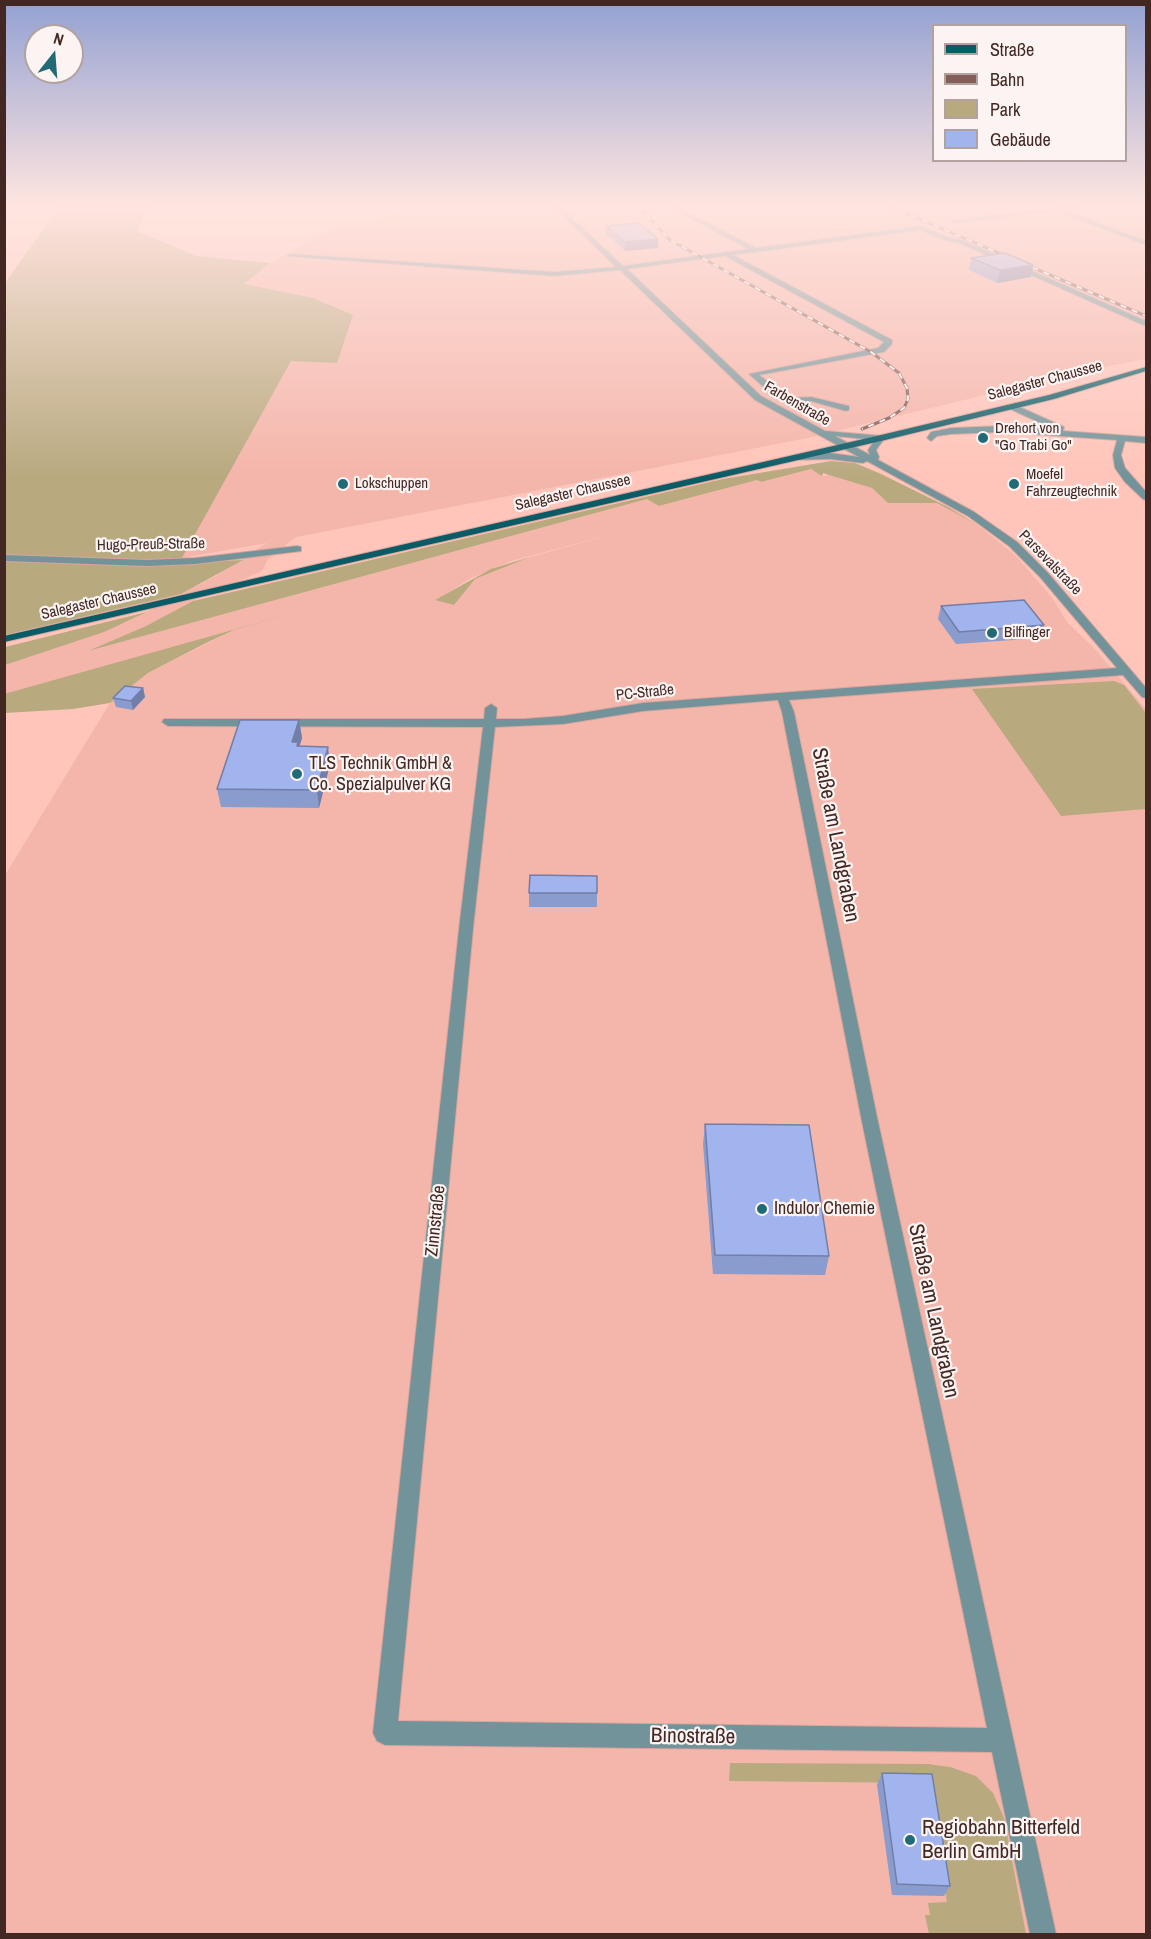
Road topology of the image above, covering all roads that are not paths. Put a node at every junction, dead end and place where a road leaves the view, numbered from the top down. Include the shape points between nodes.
1 (653, 296) edge
2 (805, 296) edge
3 (1086, 296) edge
4 (1146, 323) edge
5 (1146, 369) edge
6 (1013, 406) junction
7 (846, 408) dead end
8 (812, 429) junction
9 (1072, 433) junction
10 (880, 438) junction
11 (931, 438) dead end
12 (1122, 438) junction
13 (1146, 440) edge
14 (845, 447) junction
15 (797, 458) junction
16 (872, 461) junction
17 (1146, 497) edge
18 (297, 549) dead end
19 (4, 558) edge
20 (4, 639) edge
21 (1126, 671) junction
22 (1146, 695) edge
23 (782, 696) junction
24 (490, 716) junction
25 (168, 722) dead end
26 (385, 1733) joint
27 (1000, 1740) junction
28 (1043, 1935) edge

1 - 8 street, Farbenstraße via 758,398
2 - 7 street via 889,342 872,352 753,374 789,401 811,399
3 - 4 street
5 - 6 main road, Salegaster Chaussee
6 - 9 street
6 - 10 main road, Salegaster Chaussee
8 - 10 street
8 - 14 street, Farbenstraße
8 - 15 street via 809,432 817,439 816,445
9 - 11 street via 985,429 934,434
9 - 12 street
10 - 14 main road, Salegaster Chaussee
10 - 16 street via 872,450
12 - 13 street
12 - 17 street via 1117,455 1119,468
14 - 15 main road, Salegaster Chaussee
14 - 16 street, Parsevalstraße
15 - 16 street
15 - 20 main road, Salegaster Chaussee
16 - 21 street, Parsevalstraße via 971,514 1013,544
18 - 19 street, Hugo-Preuß-Straße via 147,563
21 - 22 street, Parsevalstraße
21 - 23 street, PC-Straße
23 - 24 street, PC-Straße via 643,707 547,722
23 - 27 street, Straße am Landgraben
24 - 25 street, PC-Straße
24 - 26 street, Zinnstraße
26 - 27 street, Binostraße
27 - 28 street, Straße am Landgraben

